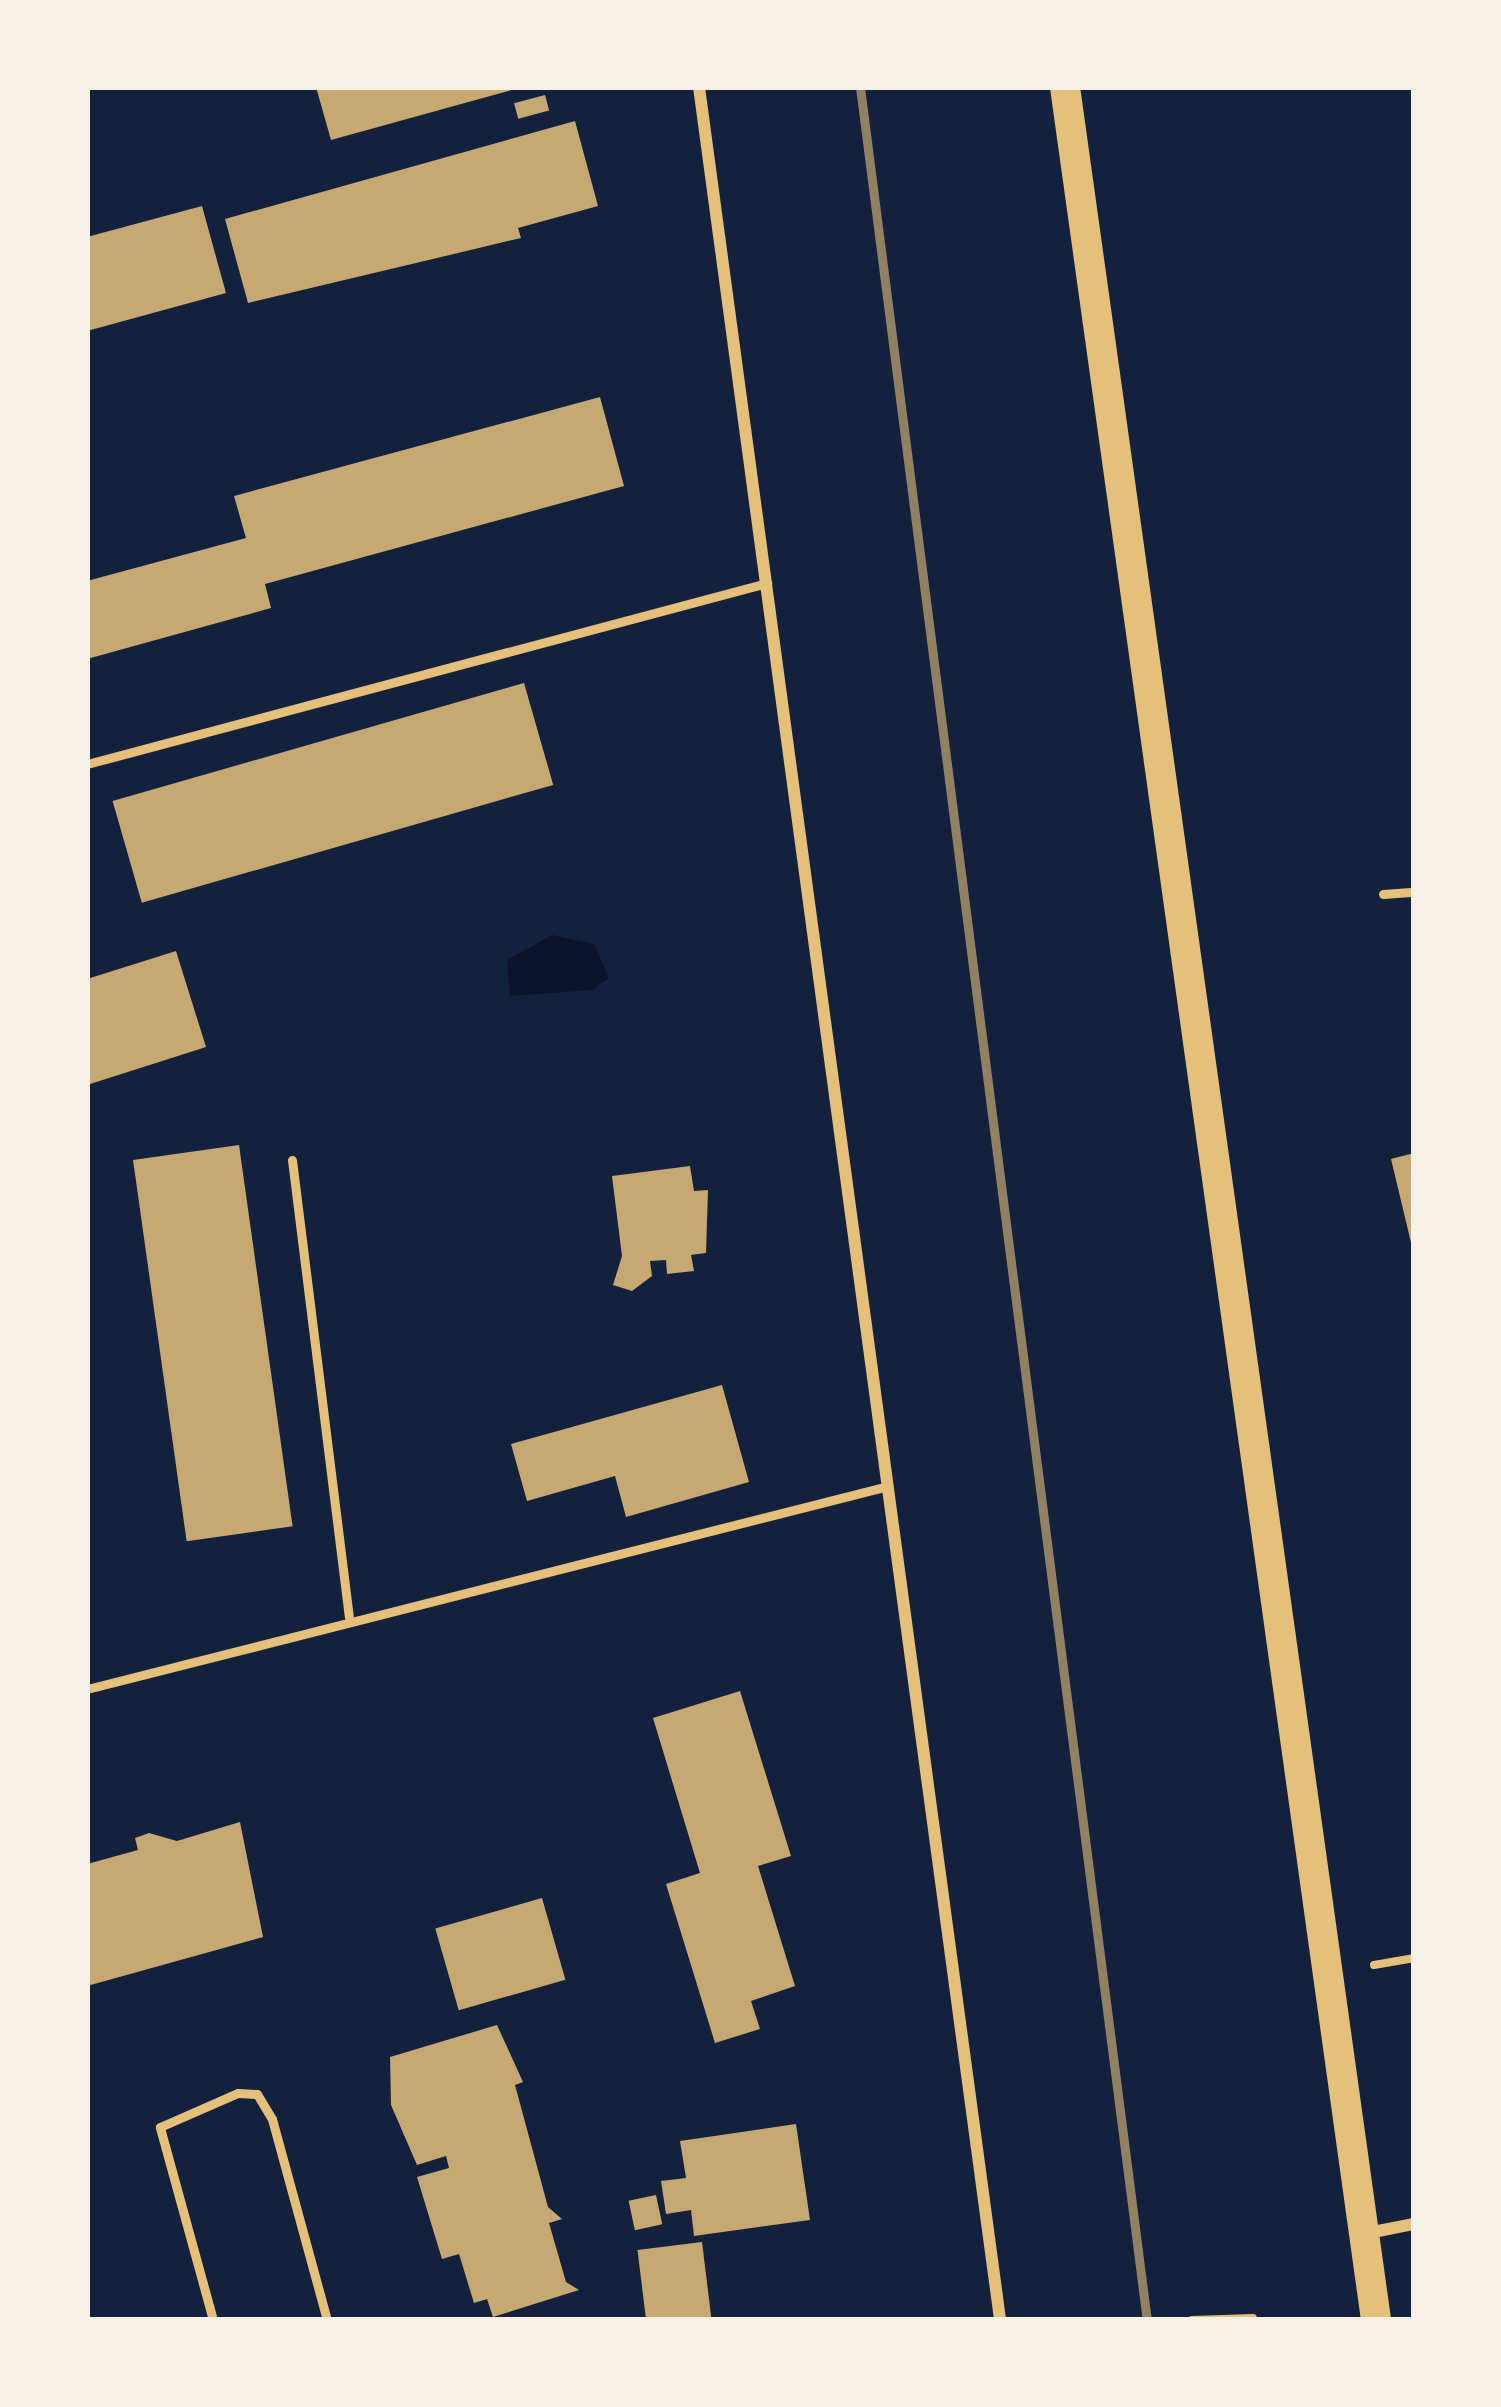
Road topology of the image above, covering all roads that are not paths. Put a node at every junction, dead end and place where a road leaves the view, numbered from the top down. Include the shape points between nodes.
1 (699, 87) edge
2 (1065, 87) edge
3 (766, 583) junction
4 (87, 764) edge
5 (1414, 892) edge
6 (1383, 894) dead end
7 (292, 1160) dead end
8 (888, 1486) junction
9 (349, 1616) junction
10 (87, 1689) edge
11 (1414, 2224) edge
12 (1365, 2234) junction
13 (213, 2320) edge
14 (327, 2320) edge
15 (1000, 2320) edge
16 (1376, 2320) edge

1 - 3 street
2 - 12 main road
3 - 4 lane
3 - 8 street
5 - 6 lane
7 - 9 lane
8 - 9 lane
8 - 15 street
9 - 10 lane
11 - 12 street
12 - 16 main road
13 - 14 lane via 160,2127 238,2093 257,2094 272,2119

